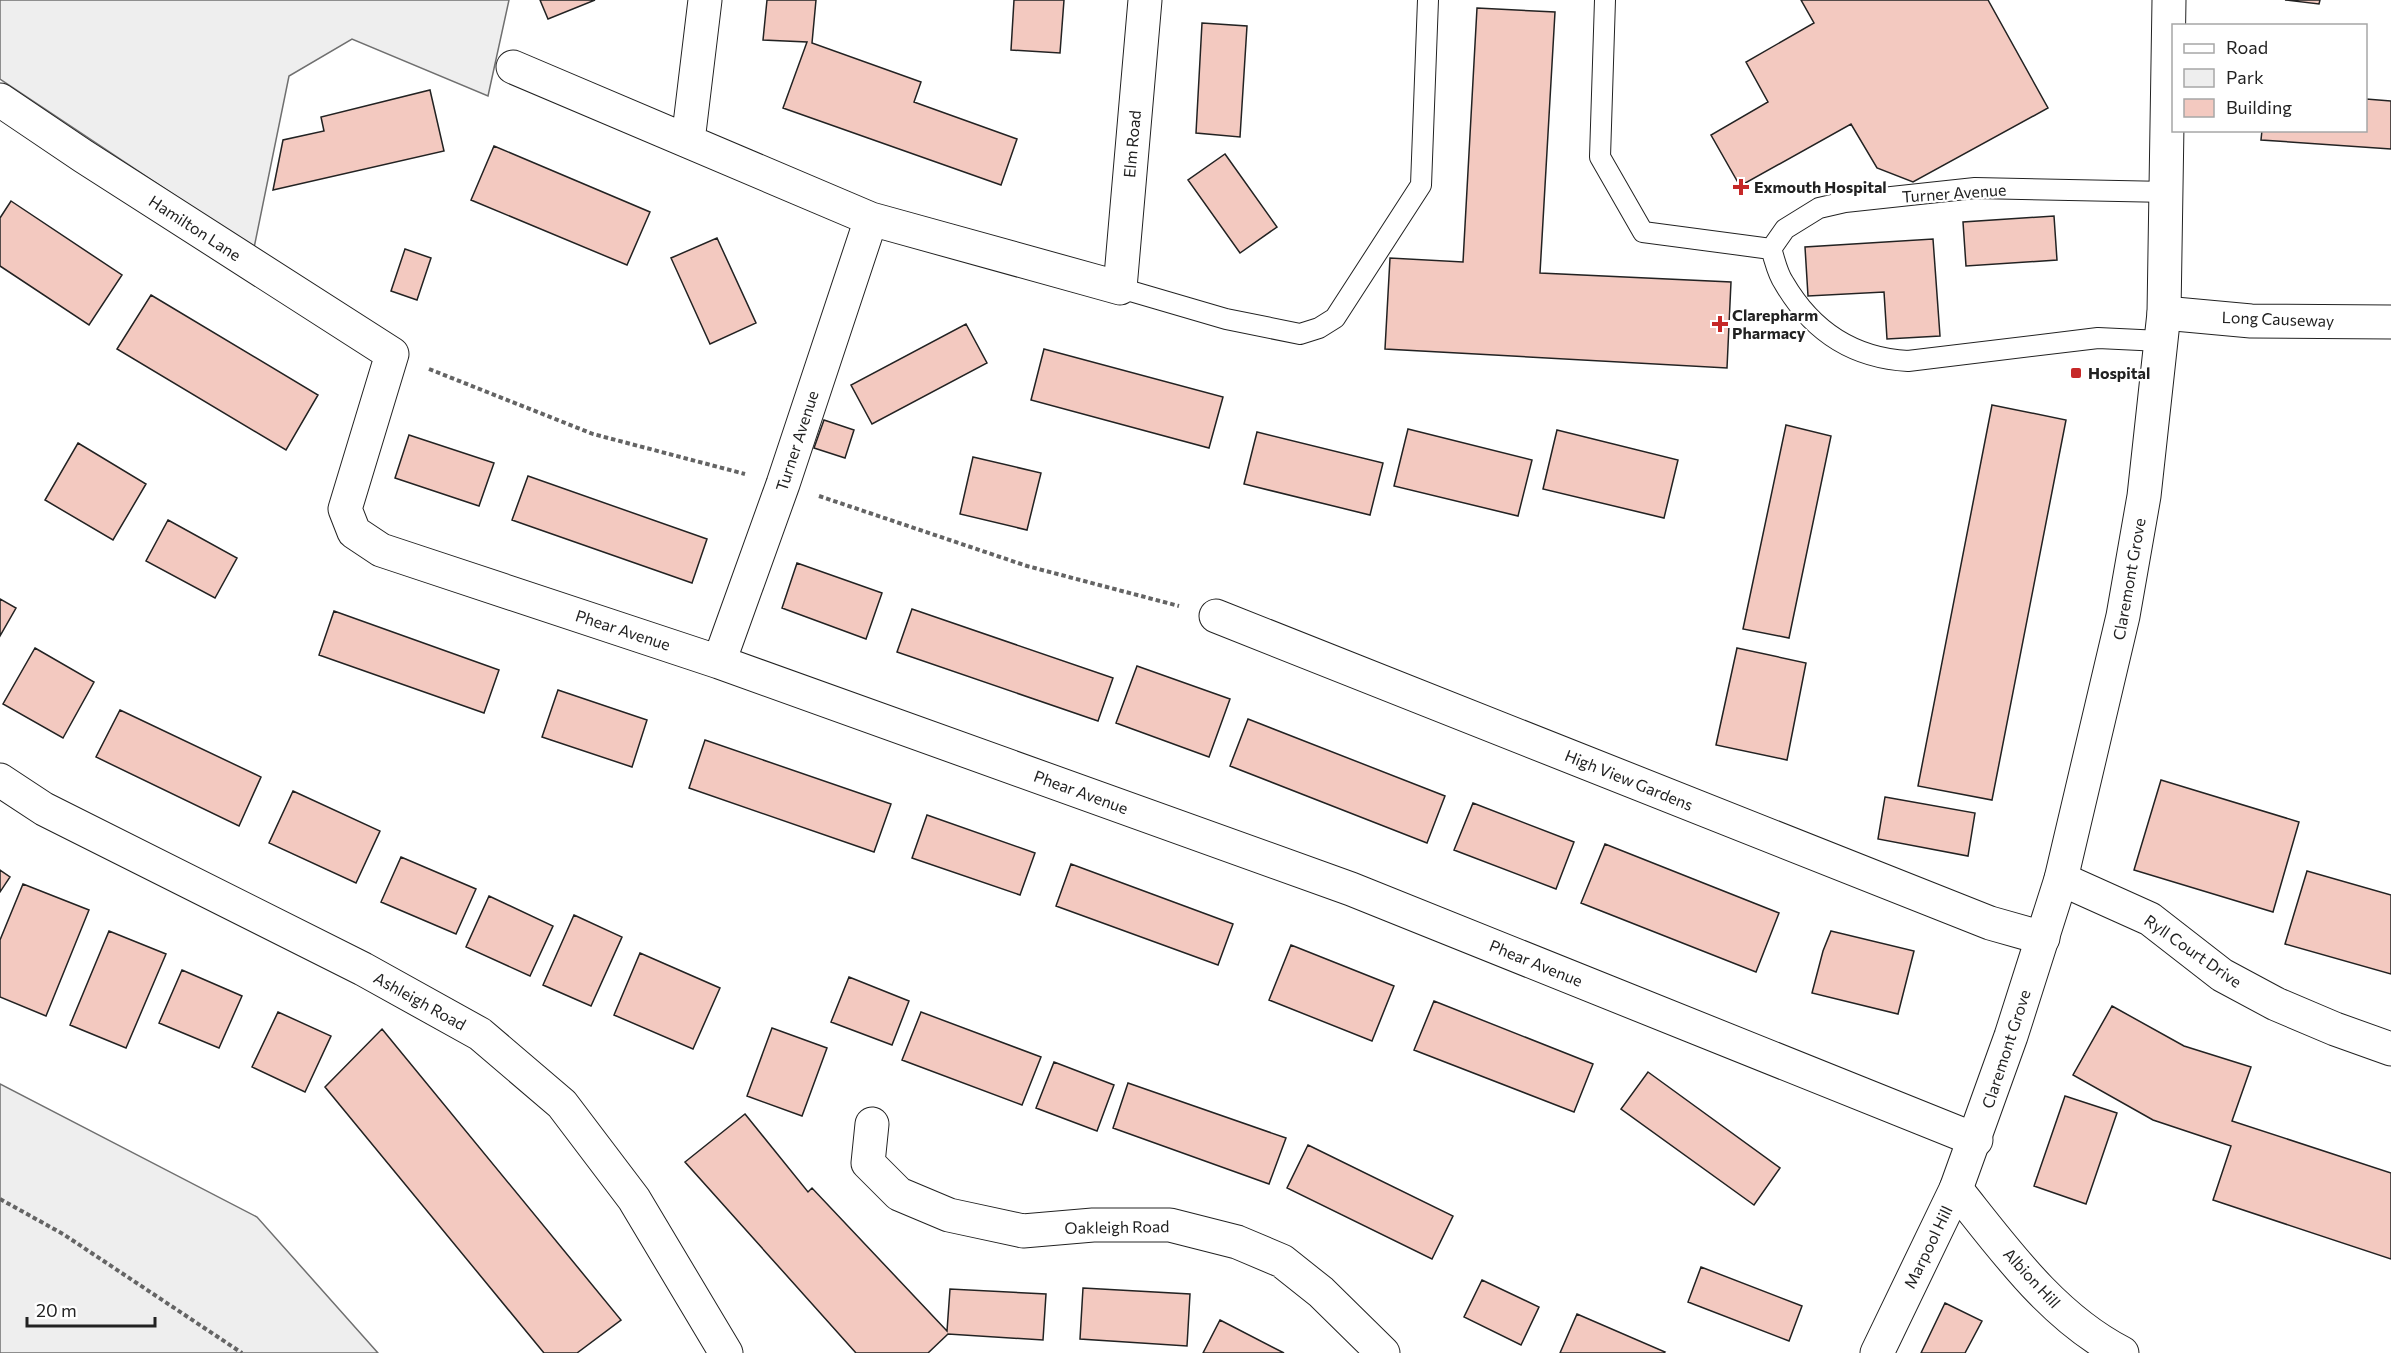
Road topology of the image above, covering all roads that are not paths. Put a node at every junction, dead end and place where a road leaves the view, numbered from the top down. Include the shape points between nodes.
1 (705, 0) edge
2 (1144, 0) edge
3 (1428, 0) edge
4 (1605, 0) edge
5 (2169, 0) edge
6 (513, 67) dead end
7 (0, 100) edge
8 (688, 141) junction
9 (2168, 192) junction
10 (871, 219) junction
11 (1771, 249) junction
12 (1120, 288) junction
13 (2391, 321) edge
14 (2163, 327) junction
15 (392, 354) joint
16 (1216, 616) dead end
17 (719, 662) junction
18 (0, 780) edge
19 (2061, 879) junction
20 (2043, 938) junction
21 (2391, 1049) edge
22 (872, 1125) dead end
23 (1976, 1140) junction
24 (1956, 1189) junction
25 (726, 1353) edge
26 (1383, 1353) edge
27 (1877, 1353) edge
28 (2121, 1353) edge

1 - 8 street
2 - 12 street, Elm Road
3 - 12 lane via 1421,185 1335,318 1300,334 1226,319
4 - 11 lane via 1600,157 1643,232
5 - 9 street, Claremont Grove
6 - 8 street
7 - 15 street, Hamilton Lane
8 - 10 street
9 - 11 lane, Turner Avenue via 1975,188 1845,202 1819,208 1785,229
9 - 14 street, Claremont Grove
10 - 12 street
10 - 17 street, Turner Avenue
11 - 14 lane via 1782,282 1808,318 1839,342 1883,360 1908,361
13 - 14 street, Long Causeway via 2251,321
14 - 19 street, Claremont Grove via 2144,495 2123,616
15 - 17 street, Phear Avenue via 345,509 354,532 381,550
16 - 20 street, High View Gardens via 1990,923
17 - 23 street, Phear Avenue via 1351,888
18 - 25 street, Ashleigh Road via 44,809 363,969 480,1034 562,1104 634,1199
19 - 20 street, Claremont Grove
19 - 21 street, Ryll Court Drive via 2150,919 2222,975 2276,1004
20 - 23 street, Claremont Grove
22 - 26 street, Oakleigh Road via 868,1163 899,1194 949,1215 1023,1231 1093,1225 1170,1225 1237,1242 1282,1262 1321,1292
23 - 24 street, Marpool Hill
24 - 27 street, Marpool Hill
24 - 28 street, Albion Hill via 2009,1256 2059,1308

